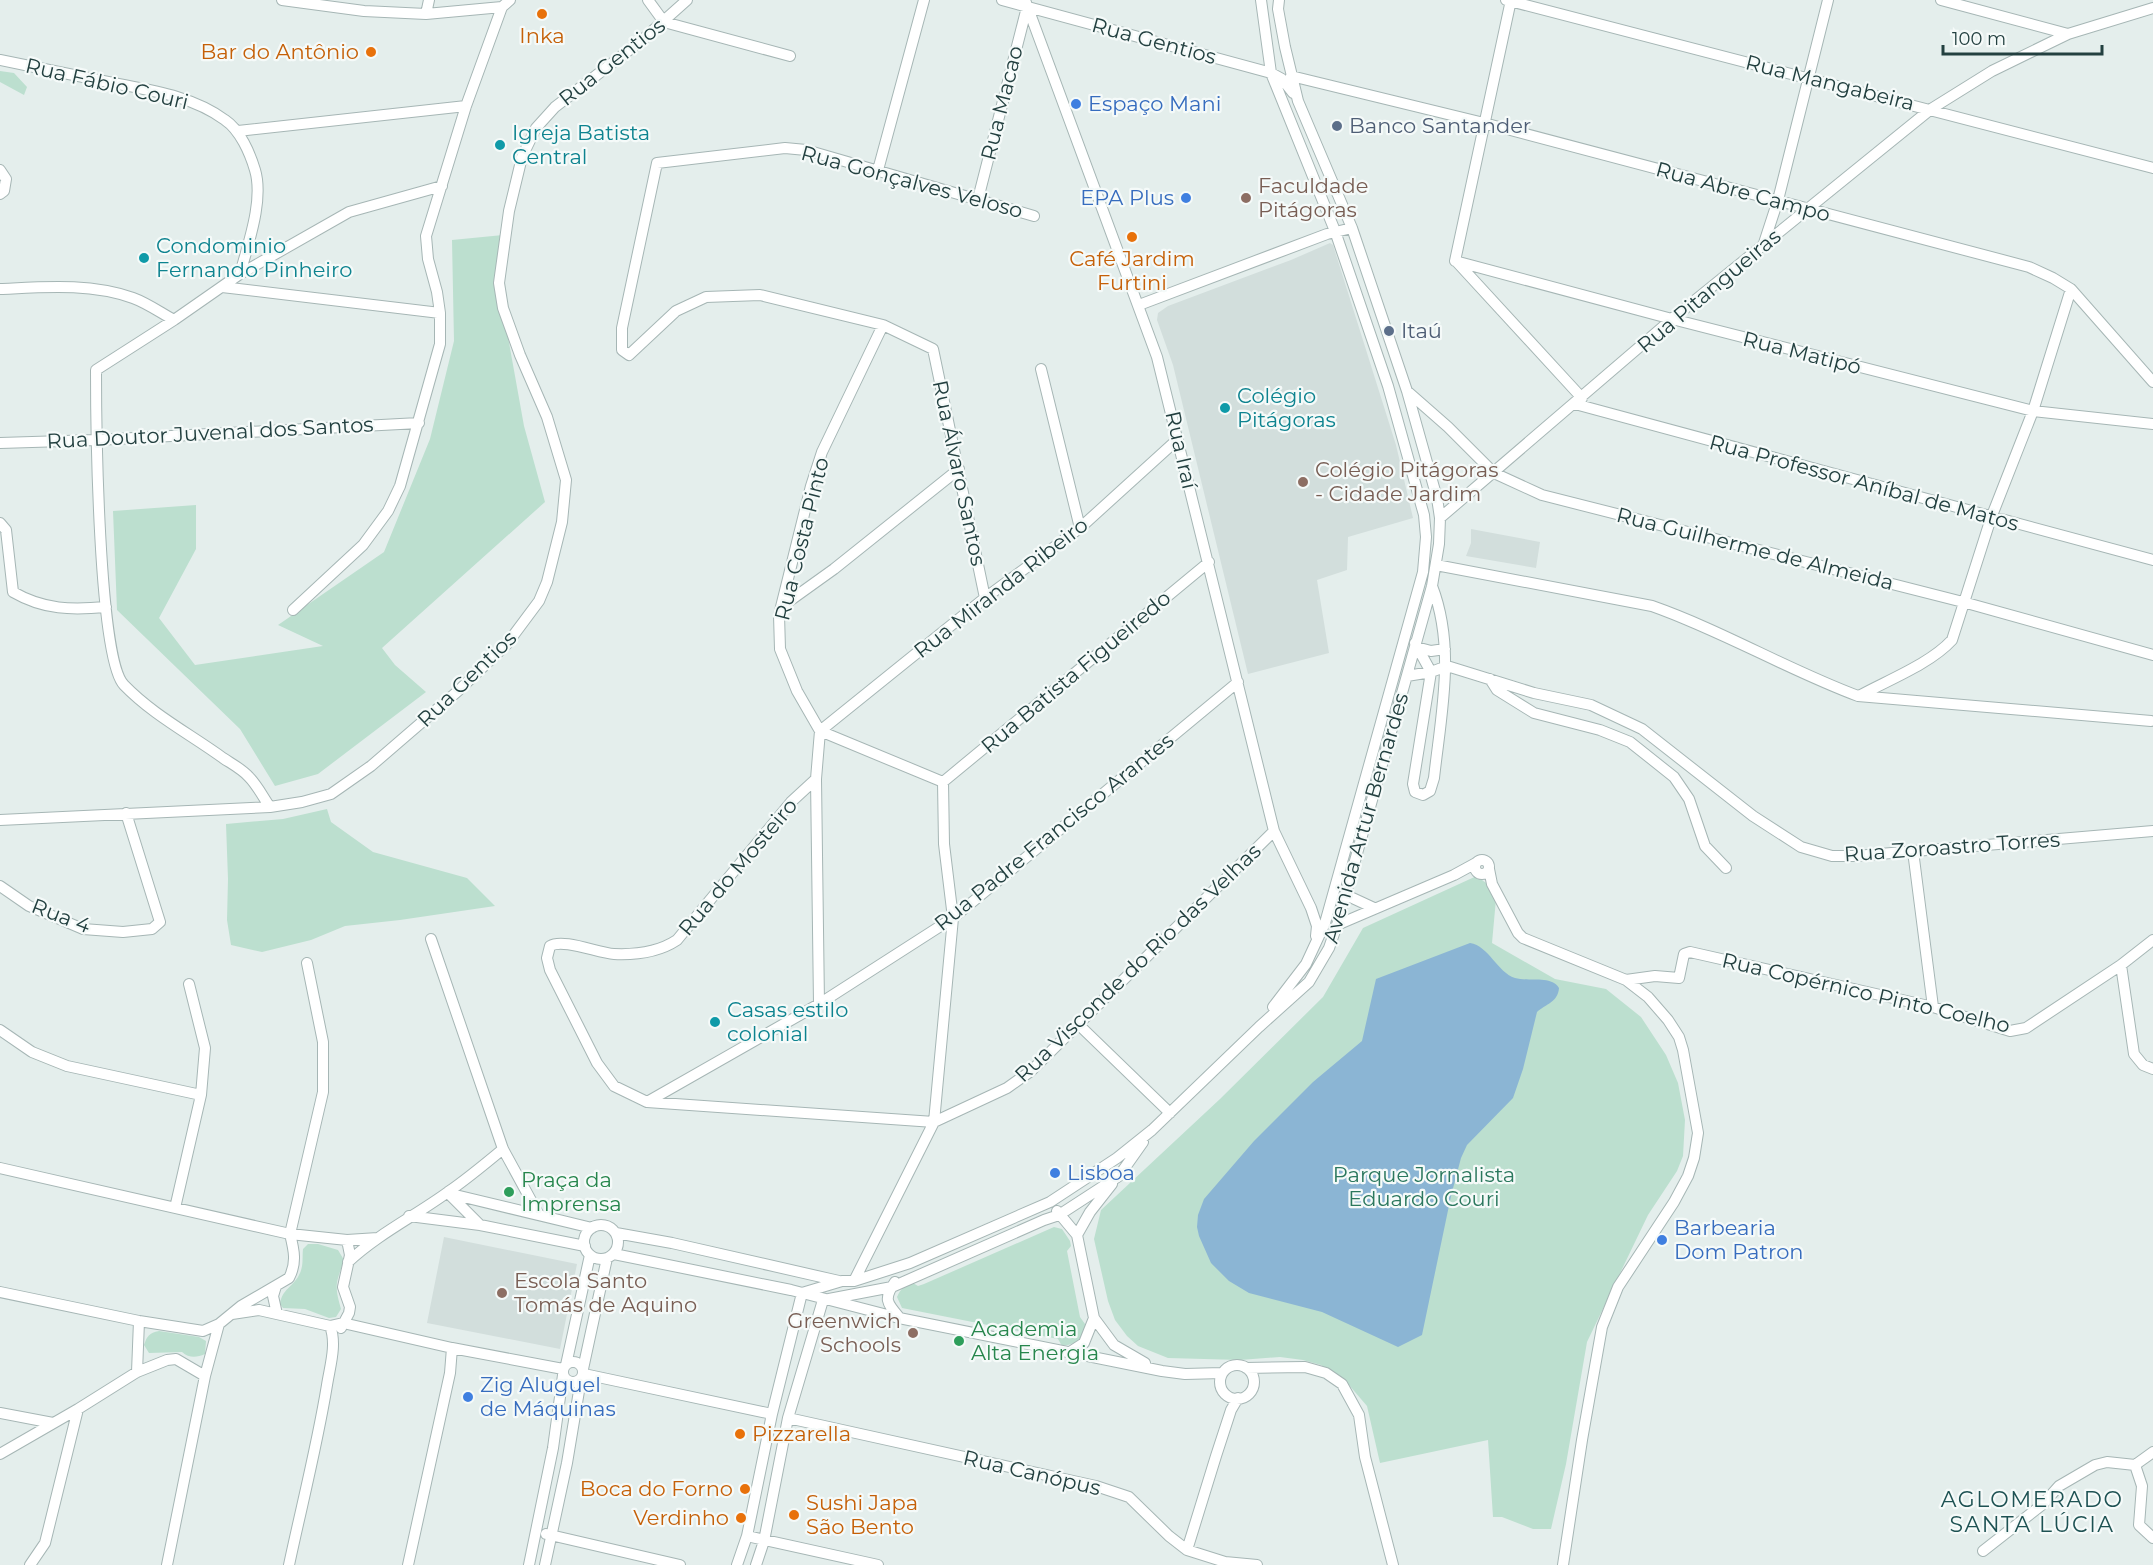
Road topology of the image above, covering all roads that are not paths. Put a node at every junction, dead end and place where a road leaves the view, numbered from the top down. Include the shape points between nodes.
1 (282, 0) edge
2 (429, 0) edge
3 (648, 0) edge
4 (687, 0) edge
5 (924, 0) edge
6 (1002, 0) edge
7 (1261, 0) edge
8 (1279, 0) edge
9 (1509, 0) edge
10 (1828, 0) edge
11 (1941, 0) edge
12 (308, 2) edge
13 (1026, 3) edge
14 (506, 4) edge
15 (2153, 8) edge
16 (426, 14) junction
17 (664, 22) junction
18 (2068, 34) junction
19 (790, 56) dead end
20 (0, 60) edge
21 (1271, 73) junction
22 (1291, 76) junction
23 (1809, 78) junction
24 (1298, 101) junction
25 (466, 106) junction
26 (1931, 109) junction
27 (1484, 123) junction
28 (238, 131) junction
29 (2153, 168) edge
30 (878, 170) junction
31 (3, 175) edge
32 (442, 186) junction
33 (0, 194) edge
34 (978, 199) junction
35 (1778, 200) junction
36 (1809, 210) junction
37 (1034, 216) dead end
38 (1352, 228) junction
39 (1335, 231) junction
40 (1764, 244) junction
41 (1455, 261) junction
42 (240, 274) junction
43 (222, 287) junction
44 (0, 289) edge
45 (2071, 290) junction
46 (1139, 305) junction
47 (440, 313) junction
48 (1672, 319) junction
49 (174, 320) junction
50 (883, 325) junction
51 (1041, 369) dead end
52 (2153, 382) edge
53 (1388, 386) junction
54 (1407, 391) junction
55 (1579, 401) junction
56 (2032, 411) junction
57 (419, 423) junction
58 (2153, 424) edge
59 (1178, 439) junction
60 (96, 440) junction
61 (0, 443) edge
62 (959, 469) junction
63 (1494, 473) junction
64 (1440, 518) junction
65 (1991, 518) junction
66 (0, 524) edge
67 (1080, 528) junction
68 (2153, 560) edge
69 (1209, 562) junction
70 (1436, 565) junction
71 (1431, 586) junction
72 (985, 598) junction
73 (1963, 602) junction
74 (106, 607) junction
75 (781, 607) junction
76 (293, 610) dead end
77 (1410, 619) junction
78 (1416, 647) junction
79 (1445, 649) junction
80 (2153, 655) edge
81 (1447, 666) junction
82 (1431, 672) junction
83 (1407, 676) junction
84 (1490, 679) junction
85 (1238, 682) junction
86 (1858, 696) junction
87 (2151, 721) dead end
88 (820, 731) junction
89 (816, 778) junction
90 (1414, 778) junction
91 (1434, 778) junction
92 (943, 782) junction
93 (270, 807) junction
94 (126, 813) junction
95 (0, 820) edge
96 (1274, 831) junction
97 (2153, 831) edge
98 (1913, 850) junction
99 (1726, 868) dead end
100 (0, 886) edge
101 (1346, 895) junction
102 (1331, 902) junction
103 (1311, 908) junction
104 (1374, 908) junction
105 (953, 918) junction
106 (1325, 923) junction
107 (1337, 925) junction
108 (430, 939) dead end
109 (2153, 940) edge
110 (1329, 948) junction
111 (1315, 949) junction
112 (307, 963) dead end
113 (2121, 965) junction
114 (1626, 980) junction
115 (189, 984) dead end
116 (819, 1004) junction
117 (1933, 1007) junction
118 (1079, 1025) junction
119 (1258, 1027) junction
120 (0, 1030) edge
121 (2153, 1069) edge
122 (201, 1095) junction
123 (647, 1102) junction
124 (1170, 1113) junction
125 (934, 1122) junction
126 (1152, 1130) junction
127 (503, 1149) junction
128 (0, 1168) edge
129 (1119, 1176) junction
130 (447, 1193) junction
131 (1050, 1202) junction
132 (175, 1208) junction
133 (539, 1215) junction
134 (1059, 1215) junction
135 (410, 1216) junction
136 (480, 1225) junction
137 (592, 1228) junction
138 (616, 1233) junction
139 (290, 1234) junction
140 (1077, 1235) junction
141 (308, 1236) junction
142 (378, 1238) junction
143 (346, 1240) junction
144 (294, 1250) junction
145 (588, 1250) junction
146 (611, 1256) junction
147 (348, 1262) junction
148 (910, 1263) junction
149 (842, 1281) junction
150 (854, 1281) junction
151 (276, 1286) junction
152 (892, 1287) junction
153 (0, 1292) edge
154 (802, 1293) junction
155 (823, 1300) junction
156 (232, 1314) junction
157 (277, 1314) junction
158 (899, 1318) junction
159 (1094, 1318) junction
160 (139, 1321) junction
161 (343, 1323) junction
162 (219, 1324) junction
163 (330, 1326) junction
164 (452, 1348) junction
165 (1070, 1352) junction
166 (332, 1353) junction
167 (564, 1370) junction
168 (1162, 1371) junction
169 (136, 1372) junction
170 (1249, 1372) junction
171 (1222, 1373) junction
172 (583, 1374) junction
173 (1185, 1374) junction
174 (205, 1376) junction
175 (1220, 1385) junction
176 (1234, 1398) junction
177 (78, 1409) junction
178 (0, 1413) edge
179 (772, 1414) junction
180 (788, 1418) junction
181 (53, 1423) junction
182 (2153, 1452) edge
183 (0, 1454) edge
184 (2135, 1465) junction
185 (537, 1532) junction
186 (551, 1535) junction
187 (747, 1536) junction
188 (2153, 1538) edge
189 (764, 1540) junction
190 (1187, 1550) junction
191 (1983, 1551) dead end
192 (1562, 1562) edge
193 (30, 1565) edge
194 (167, 1565) edge
195 (289, 1565) edge
196 (408, 1565) edge
197 (530, 1565) edge
198 (545, 1565) edge
199 (680, 1565) edge
200 (736, 1565) edge
201 (756, 1565) edge
202 (876, 1565) edge
203 (1257, 1565) edge
204 (1393, 1565) edge

1 - 12 street
2 - 16 street
3 - 17 street
4 - 17 street, Rua Gentios
5 - 30 street
6 - 13 street, Rua Gentios
7 - 21 street, Avenida Artur Bernardes
8 - 22 street
9 - 23 street, Rua Mangabeira
9 - 27 street
10 - 23 street
11 - 18 street
12 - 16 street via 364,11
13 - 21 street, Rua Gentios
13 - 34 street, Rua Macao
13 - 46 street, Rua Iraí
14 - 16 street
14 - 25 street
15 - 18 street, Rua Pitangueiras
17 - 19 street
17 - 93 street, Rua Gentios via 555,107 536,128 522,157 509,211 499,282 503,308 547,417 566,480 562,522 539,601 507,644 371,766 331,794
18 - 26 street, Rua Pitangueiras via 1992,71
20 - 28 street, Rua Fábio Couri via 191,101
21 - 24 street via 1288,84
21 - 39 street, Avenida Artur Bernardes
22 - 24 street
22 - 27 street, Rua Abre Campo
23 - 26 street, Rua Mangabeira
23 - 35 street
24 - 38 street, Avenida Artur Bernardes
25 - 28 street
25 - 32 street
26 - 29 street, Rua Mangabeira
26 - 36 street, Rua Pitangueiras
27 - 35 street, Rua Abre Campo
27 - 41 street
28 - 42 street, Rua Fábio Couri via 256,171 258,192
30 - 34 street, Rua Gonçalves Veloso
30 - 50 street, Rua Gonçalves Veloso via 785,148 657,163 622,328 622,350 629,355 676,311 706,297 760,295
31 - 33 street via 4,191
32 - 42 street via 349,212
32 - 47 street via 426,236
34 - 37 street, Rua Gonçalves Veloso
35 - 36 street, Rua Abre Campo
35 - 40 street
36 - 40 street, Rua Pitangueiras
36 - 45 street, Rua Abre Campo via 2029,267
38 - 39 street
38 - 54 street, Avenida Artur Bernardes
39 - 46 street
39 - 53 street, Avenida Artur Bernardes
40 - 48 street, Rua Pitangueiras
41 - 48 street, Rua Matipó
41 - 55 street
42 - 43 street
43 - 47 street
43 - 49 street
44 - 49 street via 86,287 110,291 136,299
45 - 52 street, Rua Abre Campo
45 - 56 street
46 - 59 street, Rua Iraí
47 - 57 street via 440,345
48 - 55 street, Rua Pitangueiras
48 - 56 street, Rua Matipó
49 - 60 street via 96,369
50 - 62 street, Rua Álvaro Santos via 933,349
50 - 75 street, Rua Costa Pinto via 822,452
51 - 67 street
53 - 54 street, Rua Guilherme de Almeida
53 - 77 street, Avenida Artur Bernardes via 1424,515 1423,572
54 - 63 street, Rua Guilherme de Almeida
54 - 64 street, Avenida Artur Bernardes
55 - 63 street, Rua Pitangueiras
55 - 65 street, Rua Professor Aníbal de Matos
56 - 58 street, Rua Matipó
56 - 65 street
57 - 60 street, Rua Doutor Juvenal dos Santos
57 - 76 street via 400,486 388,511 363,545
59 - 67 street, Rua Miranda Ribeiro
59 - 69 street, Rua Iraí
60 - 61 street, Rua Doutor Juvenal dos Santos
60 - 74 street
62 - 72 street, Rua Álvaro Santos
62 - 75 street
63 - 64 street, Rua Pitangueiras
63 - 73 street, Rua Guilherme de Almeida via 1542,495
64 - 70 street, Avenida Artur Bernardes
65 - 68 street, Rua Professor Aníbal de Matos
65 - 73 street
66 - 74 street via 6,530 13,592 37,604 72,610
67 - 72 street, Rua Miranda Ribeiro
69 - 85 street, Rua Iraí
69 - 92 street, Rua Batista Figueiredo
70 - 71 street, Avenida Artur Bernardes
70 - 86 street via 1652,606 1687,618
71 - 78 street, Avenida Artur Bernardes
71 - 79 street
72 - 88 street, Rua Miranda Ribeiro
73 - 80 street, Rua Guilherme de Almeida
73 - 86 street via 1952,640 1944,649
74 - 93 street via 110,648 121,683 145,705 249,777
75 - 88 street, Rua Costa Pinto via 780,649 796,691
77 - 78 street
77 - 102 street, Avenida Artur Bernardes
78 - 79 street
78 - 82 street
78 - 83 street, Avenida Artur Bernardes
79 - 81 street
81 - 82 street
81 - 84 street, Rua Zoroastro Torres
81 - 91 street
82 - 83 street
82 - 90 street
83 - 101 street, Avenida Artur Bernardes
84 - 98 street, Rua Zoroastro Torres via 1591,705 1642,729 1753,816 1801,847 1832,856
84 - 99 street via 1497,690 1534,713 1630,742 1674,777 1689,799 1705,846
85 - 96 street, Rua Iraí
85 - 105 street, Rua Padre Francisco Arantes
86 - 87 street
88 - 89 street
88 - 92 street
89 - 116 street
89 - 123 street, Rua do Mosteiro via 791,802 677,940 663,949 612,954 564,944 550,946 550,970 597,1063 614,1086
90 - 91 street
90 - 91 street via 1415,792 1423,795 1430,791
92 - 105 street via 944,844
93 - 94 street, Rua Gentios
94 - 95 street, Rua Gentios
94 - 100 street, Rua 4 via 159,922 152,929 83,929 29,906
96 - 103 street, Rua Iraí
96 - 118 street, Rua Visconde do Rio das Velhas
97 - 98 street, Rua Zoroastro Torres
98 - 117 street
101 - 104 street
101 - 107 street, Avenida Artur Bernardes
102 - 103 street
102 - 106 street, Avenida Artur Bernardes
103 - 106 street
103 - 111 street, Rua Iraí via 1317,926
104 - 107 street
104 - 114 street via 1454,875 1481,870 1523,938
105 - 116 street, Rua Padre Francisco Arantes
105 - 125 street
106 - 110 street
106 - 111 street, Avenida Artur Bernardes
107 - 110 street, Avenida Artur Bernardes
108 - 127 street
109 - 113 street, Rua Copérnico Pinto Coelho
110 - 119 street, Avenida Artur Bernardes via 1310,982
111 - 119 street, Avenida Artur Bernardes
112 - 139 street via 323,1042 323,1092
113 - 117 street, Rua Copérnico Pinto Coelho via 2018,1030 2010,1031
113 - 121 street via 2134,1054 2143,1065
114 - 117 street, Rua Copérnico Pinto Coelho via 1680,978 1684,954 1690,952
114 - 192 street via 1648,997 1679,1037 1698,1133 1688,1176 1627,1272 1602,1327
115 - 122 street via 205,1048
116 - 123 street, Rua Padre Francisco Arantes
118 - 124 street
118 - 125 street, Rua Visconde do Rio das Velhas via 1032,1071 1007,1088
119 - 124 street, Avenida Artur Bernardes
120 - 122 street via 32,1052 68,1066
122 - 132 street
123 - 125 street
124 - 126 street, Avenida Artur Bernardes
125 - 150 street
126 - 129 street, Avenida Artur Bernardes
126 - 131 street, Avenida Artur Bernardes
127 - 130 street
127 - 133 street
128 - 132 street
129 - 134 street, Avenida Artur Bernardes
129 - 140 street
130 - 133 street
130 - 135 street
130 - 136 street
131 - 134 street
131 - 148 street, Avenida Artur Bernardes
132 - 139 street
133 - 137 street
134 - 140 street
134 - 152 street, Avenida Artur Bernardes
135 - 136 street
135 - 142 street
136 - 145 street
137 - 138 street via 603,1225
137 - 145 street via 586,1236
138 - 146 street via 618,1243
138 - 149 street
139 - 141 street
139 - 144 street
140 - 159 street
141 - 143 street
141 - 144 street
142 - 143 street
142 - 147 street
143 - 147 street
144 - 151 street via 294,1270 290,1278
145 - 146 street via 602,1259
145 - 167 street
146 - 154 street
146 - 172 street
147 - 161 street via 343,1287 350,1314
148 - 150 street, Avenida Artur Bernardes
148 - 152 street
149 - 150 street, Avenida Artur Bernardes
149 - 154 street, Avenida Artur Bernardes
151 - 156 street
151 - 157 street via 273,1296
152 - 155 street, Avenida Artur Bernardes
152 - 158 street via 888,1305
153 - 160 street
154 - 155 street
154 - 179 street
155 - 158 street
155 - 180 street
156 - 157 street via 259,1310
156 - 162 street
157 - 163 street
158 - 165 street
159 - 165 street via 1084,1343
159 - 168 street via 1114,1345
160 - 162 street via 203,1330
160 - 169 street
161 - 163 street
161 - 164 street
161 - 166 street
162 - 174 street
163 - 166 street
164 - 167 street
164 - 196 street via 450,1373
165 - 168 street
166 - 195 street via 318,1443
167 - 172 street via 571,1382
167 - 172 street via 570,1362 576,1362
167 - 185 street
168 - 173 street
169 - 174 street via 176,1359
169 - 177 street
170 - 171 street via 1236,1365
170 - 176 street via 1251,1391
170 - 204 street via 1305,1367 1342,1384 1359,1415 1365,1457
171 - 173 street
171 - 175 street
172 - 179 street
172 - 186 street
173 - 175 street
174 - 194 street
175 - 176 street via 1225,1394
176 - 190 street
177 - 181 street
177 - 193 street via 45,1543
178 - 181 street
179 - 187 street
180 - 189 street
180 - 190 street, Rua Canópus via 1095,1486 1129,1497
181 - 183 street
182 - 184 street
184 - 188 street via 2142,1486 2139,1525
184 - 191 street via 2095,1465 2059,1486 2043,1504
185 - 186 street
185 - 197 street
186 - 198 street
186 - 199 street
187 - 189 street
187 - 200 street
189 - 201 street
189 - 202 street
190 - 203 street, Rua Canópus via 1225,1562

